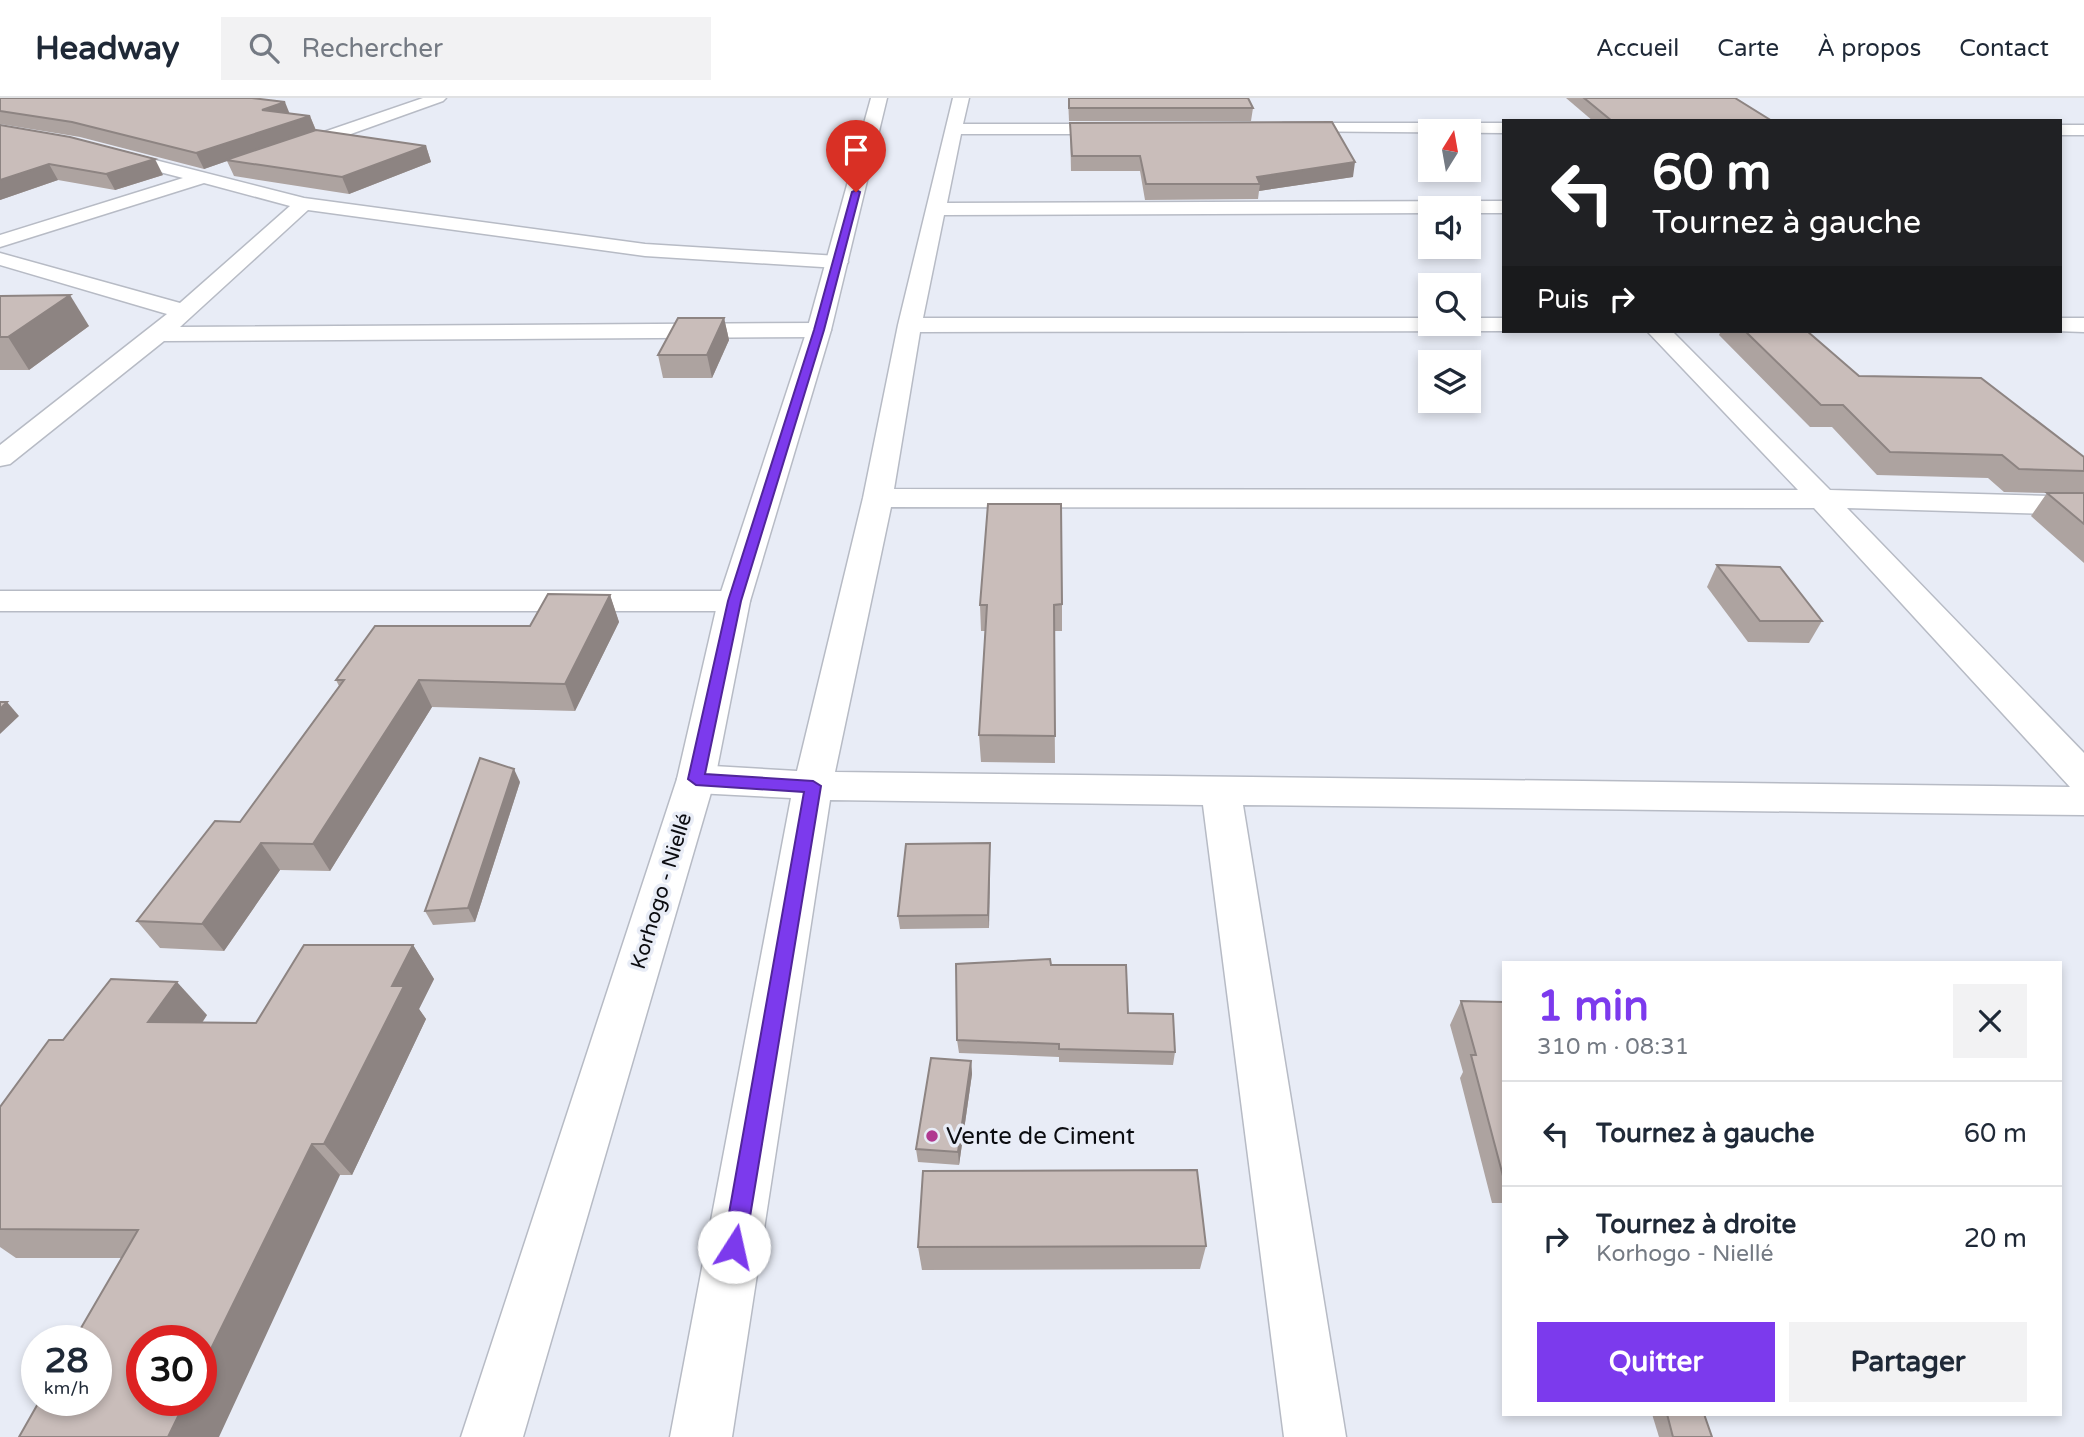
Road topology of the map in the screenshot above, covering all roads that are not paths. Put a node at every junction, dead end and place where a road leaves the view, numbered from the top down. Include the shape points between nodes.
1 (438, 98) edge
2 (879, 98) edge
3 (958, 114) edge
4 (1262, 128) edge
5 (1485, 128) junction
6 (1502, 128) edge
7 (1137, 129) edge
8 (2062, 130) edge
9 (2083, 130) edge
10 (1502, 147) edge
11 (92, 148) edge
12 (269, 157) edge
13 (234, 168) edge
14 (201, 178) junction
15 (304, 204) junction
16 (1502, 207) edge
17 (937, 209) junction
18 (0, 241) edge
19 (0, 259) edge
20 (838, 262) junction
21 (183, 311) junction
22 (910, 325) junction
23 (1502, 325) edge
24 (2062, 325) edge
25 (2084, 325) edge
26 (819, 330) junction
27 (1660, 333) edge
28 (158, 334) junction
29 (0, 458) edge
30 (878, 498) junction
31 (1822, 499) junction
32 (2084, 506) edge
33 (0, 601) edge
34 (734, 601) junction
35 (2084, 776) edge
36 (696, 779) junction
37 (813, 786) junction
38 (1221, 790) junction
39 (2084, 801) edge
40 (492, 1437) edge
41 (701, 1437) edge
42 (1315, 1437) edge

1 - 12 street
2 - 20 street, Korhogo - Niellé
3 - 7 street
3 - 17 street
4 - 5 street
5 - 6 street
5 - 10 street
8 - 9 street
11 - 14 street
13 - 14 street
14 - 15 street
14 - 18 street
15 - 20 street via 645,250
15 - 21 street
16 - 17 street
17 - 22 street
19 - 21 street
20 - 26 street, Korhogo - Niellé
21 - 28 street
22 - 23 street
22 - 30 street
24 - 25 street
26 - 28 street
26 - 34 street, Korhogo - Niellé
27 - 31 street
28 - 29 street
30 - 31 street
30 - 37 street
31 - 32 street
31 - 35 street
33 - 34 street
34 - 36 street, Korhogo - Niellé
36 - 37 street
36 - 40 street, Korhogo - Niellé
37 - 38 street
37 - 41 street
38 - 39 street
38 - 42 street

